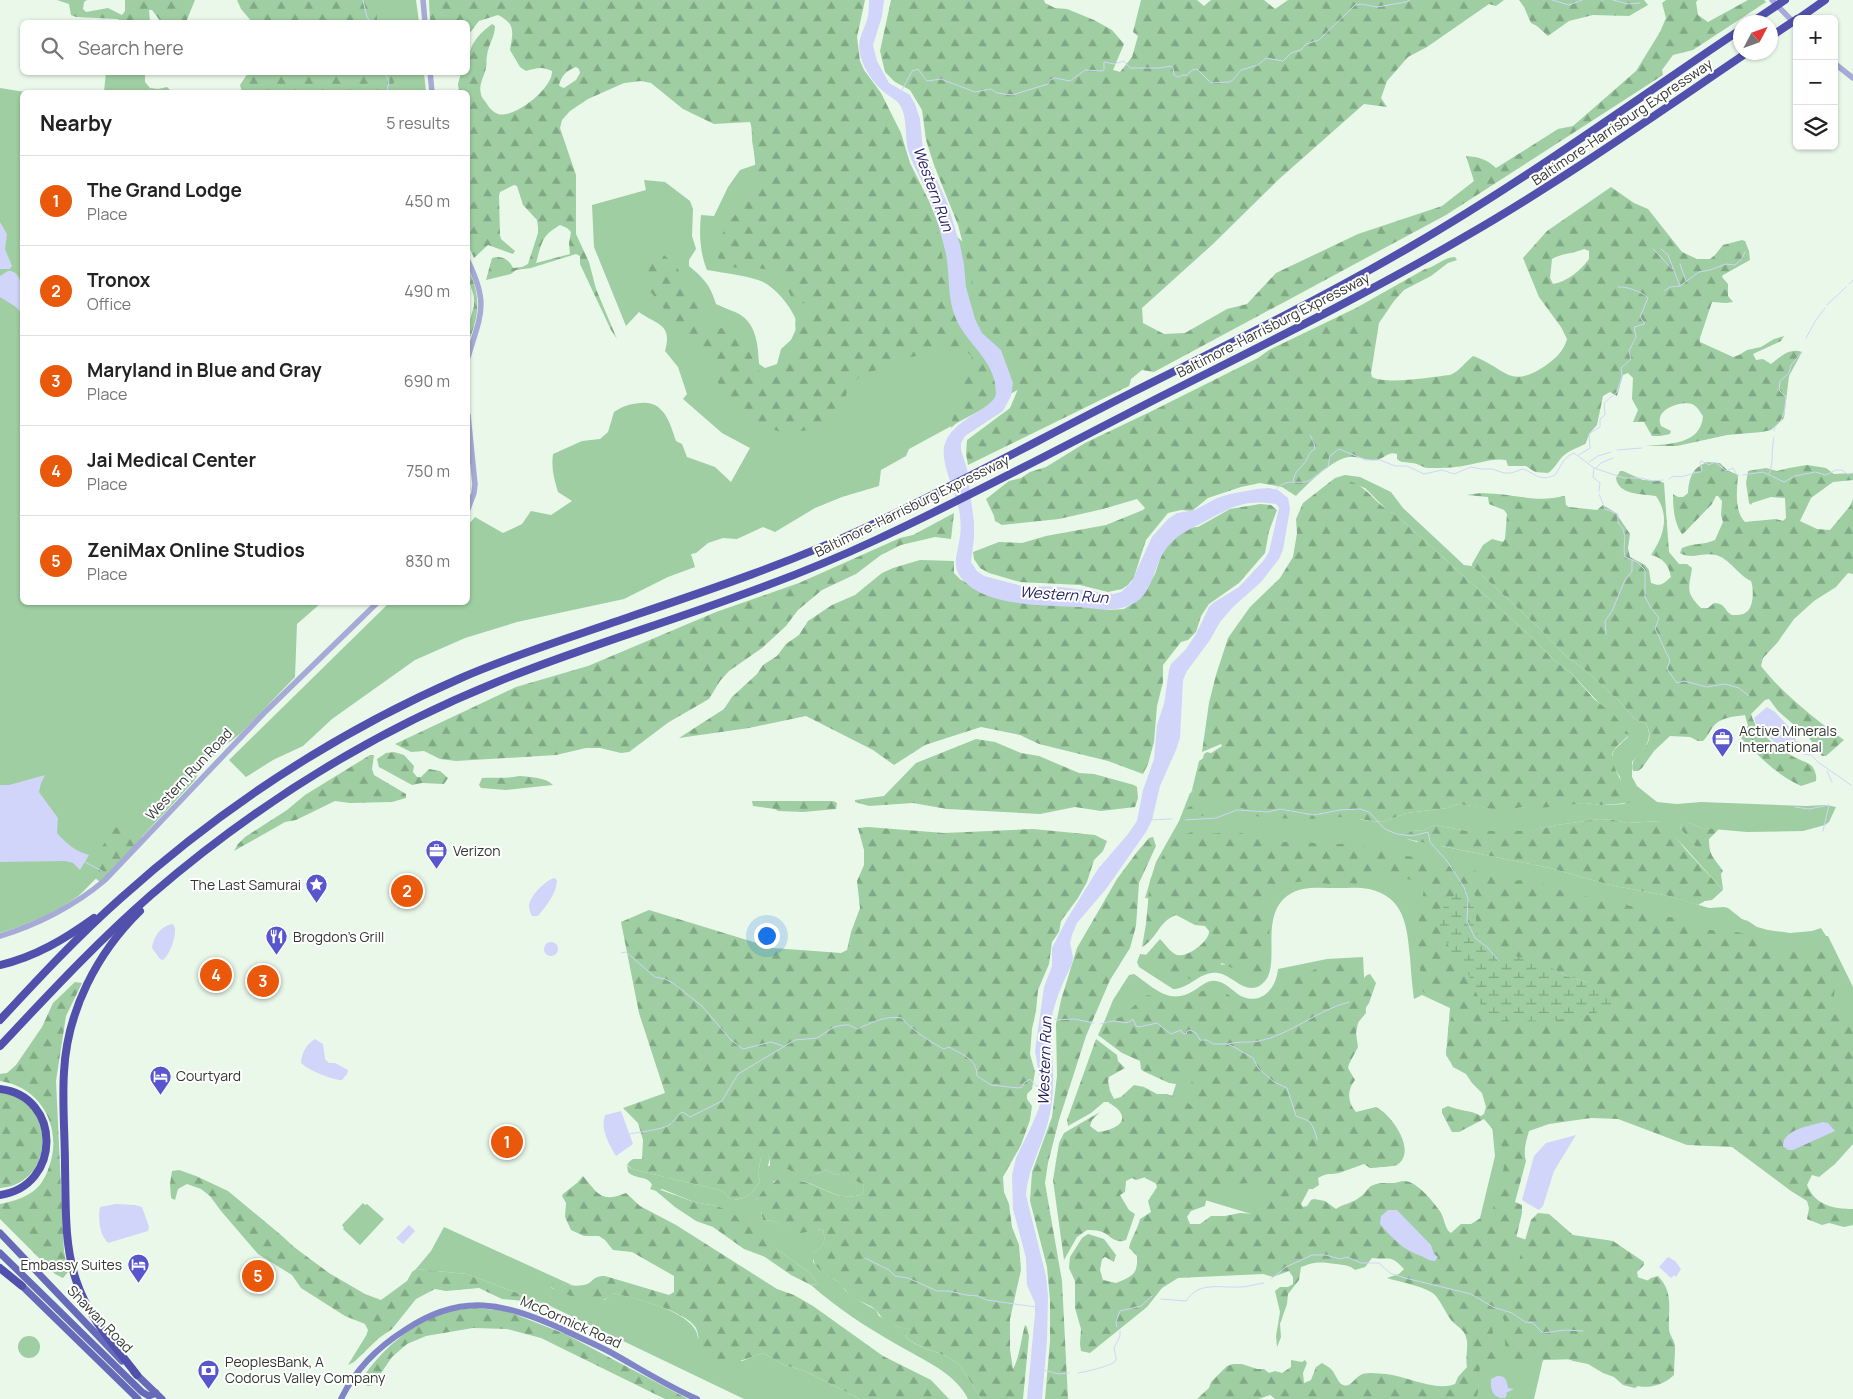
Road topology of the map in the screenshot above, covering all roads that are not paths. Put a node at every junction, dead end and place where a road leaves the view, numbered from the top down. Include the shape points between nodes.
1 (423, 0) edge
2 (1772, 0) edge
3 (1785, 0) edge
4 (1825, 0) edge
5 (1762, 15) edge
6 (1803, 15) edge
7 (425, 20) edge
8 (1793, 22) edge
9 (1793, 22) edge
10 (1778, 32) edge
11 (1733, 35) edge
12 (1736, 60) edge
13 (1838, 66) edge
14 (430, 75) edge
15 (1853, 78) edge
16 (432, 90) edge
17 (470, 266) edge
18 (470, 351) edge
19 (470, 435) edge
20 (470, 504) edge
21 (375, 605) edge
22 (154, 893) junction
23 (120, 899) junction
24 (0, 936) edge
25 (0, 965) edge
26 (0, 1020) edge
27 (0, 1048) edge
28 (0, 1089) edge
29 (0, 1194) edge
30 (0, 1233) edge
31 (0, 1253) edge
32 (0, 1263) edge
33 (0, 1268) edge
34 (22, 1286) junction
35 (138, 1375) junction
36 (156, 1393) junction
37 (138, 1399) edge
38 (162, 1399) edge
39 (341, 1399) edge
40 (697, 1399) edge

1 - 7 street
2 - 8 street
3 - 5 highway
4 - 6 highway
9 - 10 highway
11 - 23 highway, Baltimore-Harrisburg Expressway via 1413,246 1308,304 941,490 783,563 462,678 353,732 276,779 192,838
12 - 22 highway, Baltimore-Harrisburg Expressway via 1568,173 1428,258 943,507 878,539 724,602 511,676 433,710 368,744 292,789 219,840
13 - 15 street
14 - 16 street
17 - 18 street via 479,289 481,310
19 - 20 street via 475,484
21 - 24 street, Western Run Road via 264,713 105,880 91,892 37,922
22 - 27 highway, Baltimore-Harrisburg Expressway via 82,959
22 - 35 highway via 154,898 114,940 90,978 72,1024 64,1072 67,1225 72,1267 81,1293 97,1322
23 - 25 highway via 54,945
23 - 26 highway, Baltimore-Harrisburg Expressway
28 - 29 highway via 18,1094 34,1106 42,1118 47,1140 44,1160 31,1180 20,1188
30 - 35 main road, Shawan Road
31 - 36 main road via 142,1392 149,1396
32 - 34 main road
33 - 34 highway
34 - 37 main road
35 - 36 main road, Shawan Road
36 - 38 main road, Shawan Road
39 - 40 main road, McCormick Road via 365,1363 397,1335 439,1311 477,1305 512,1309 539,1318

